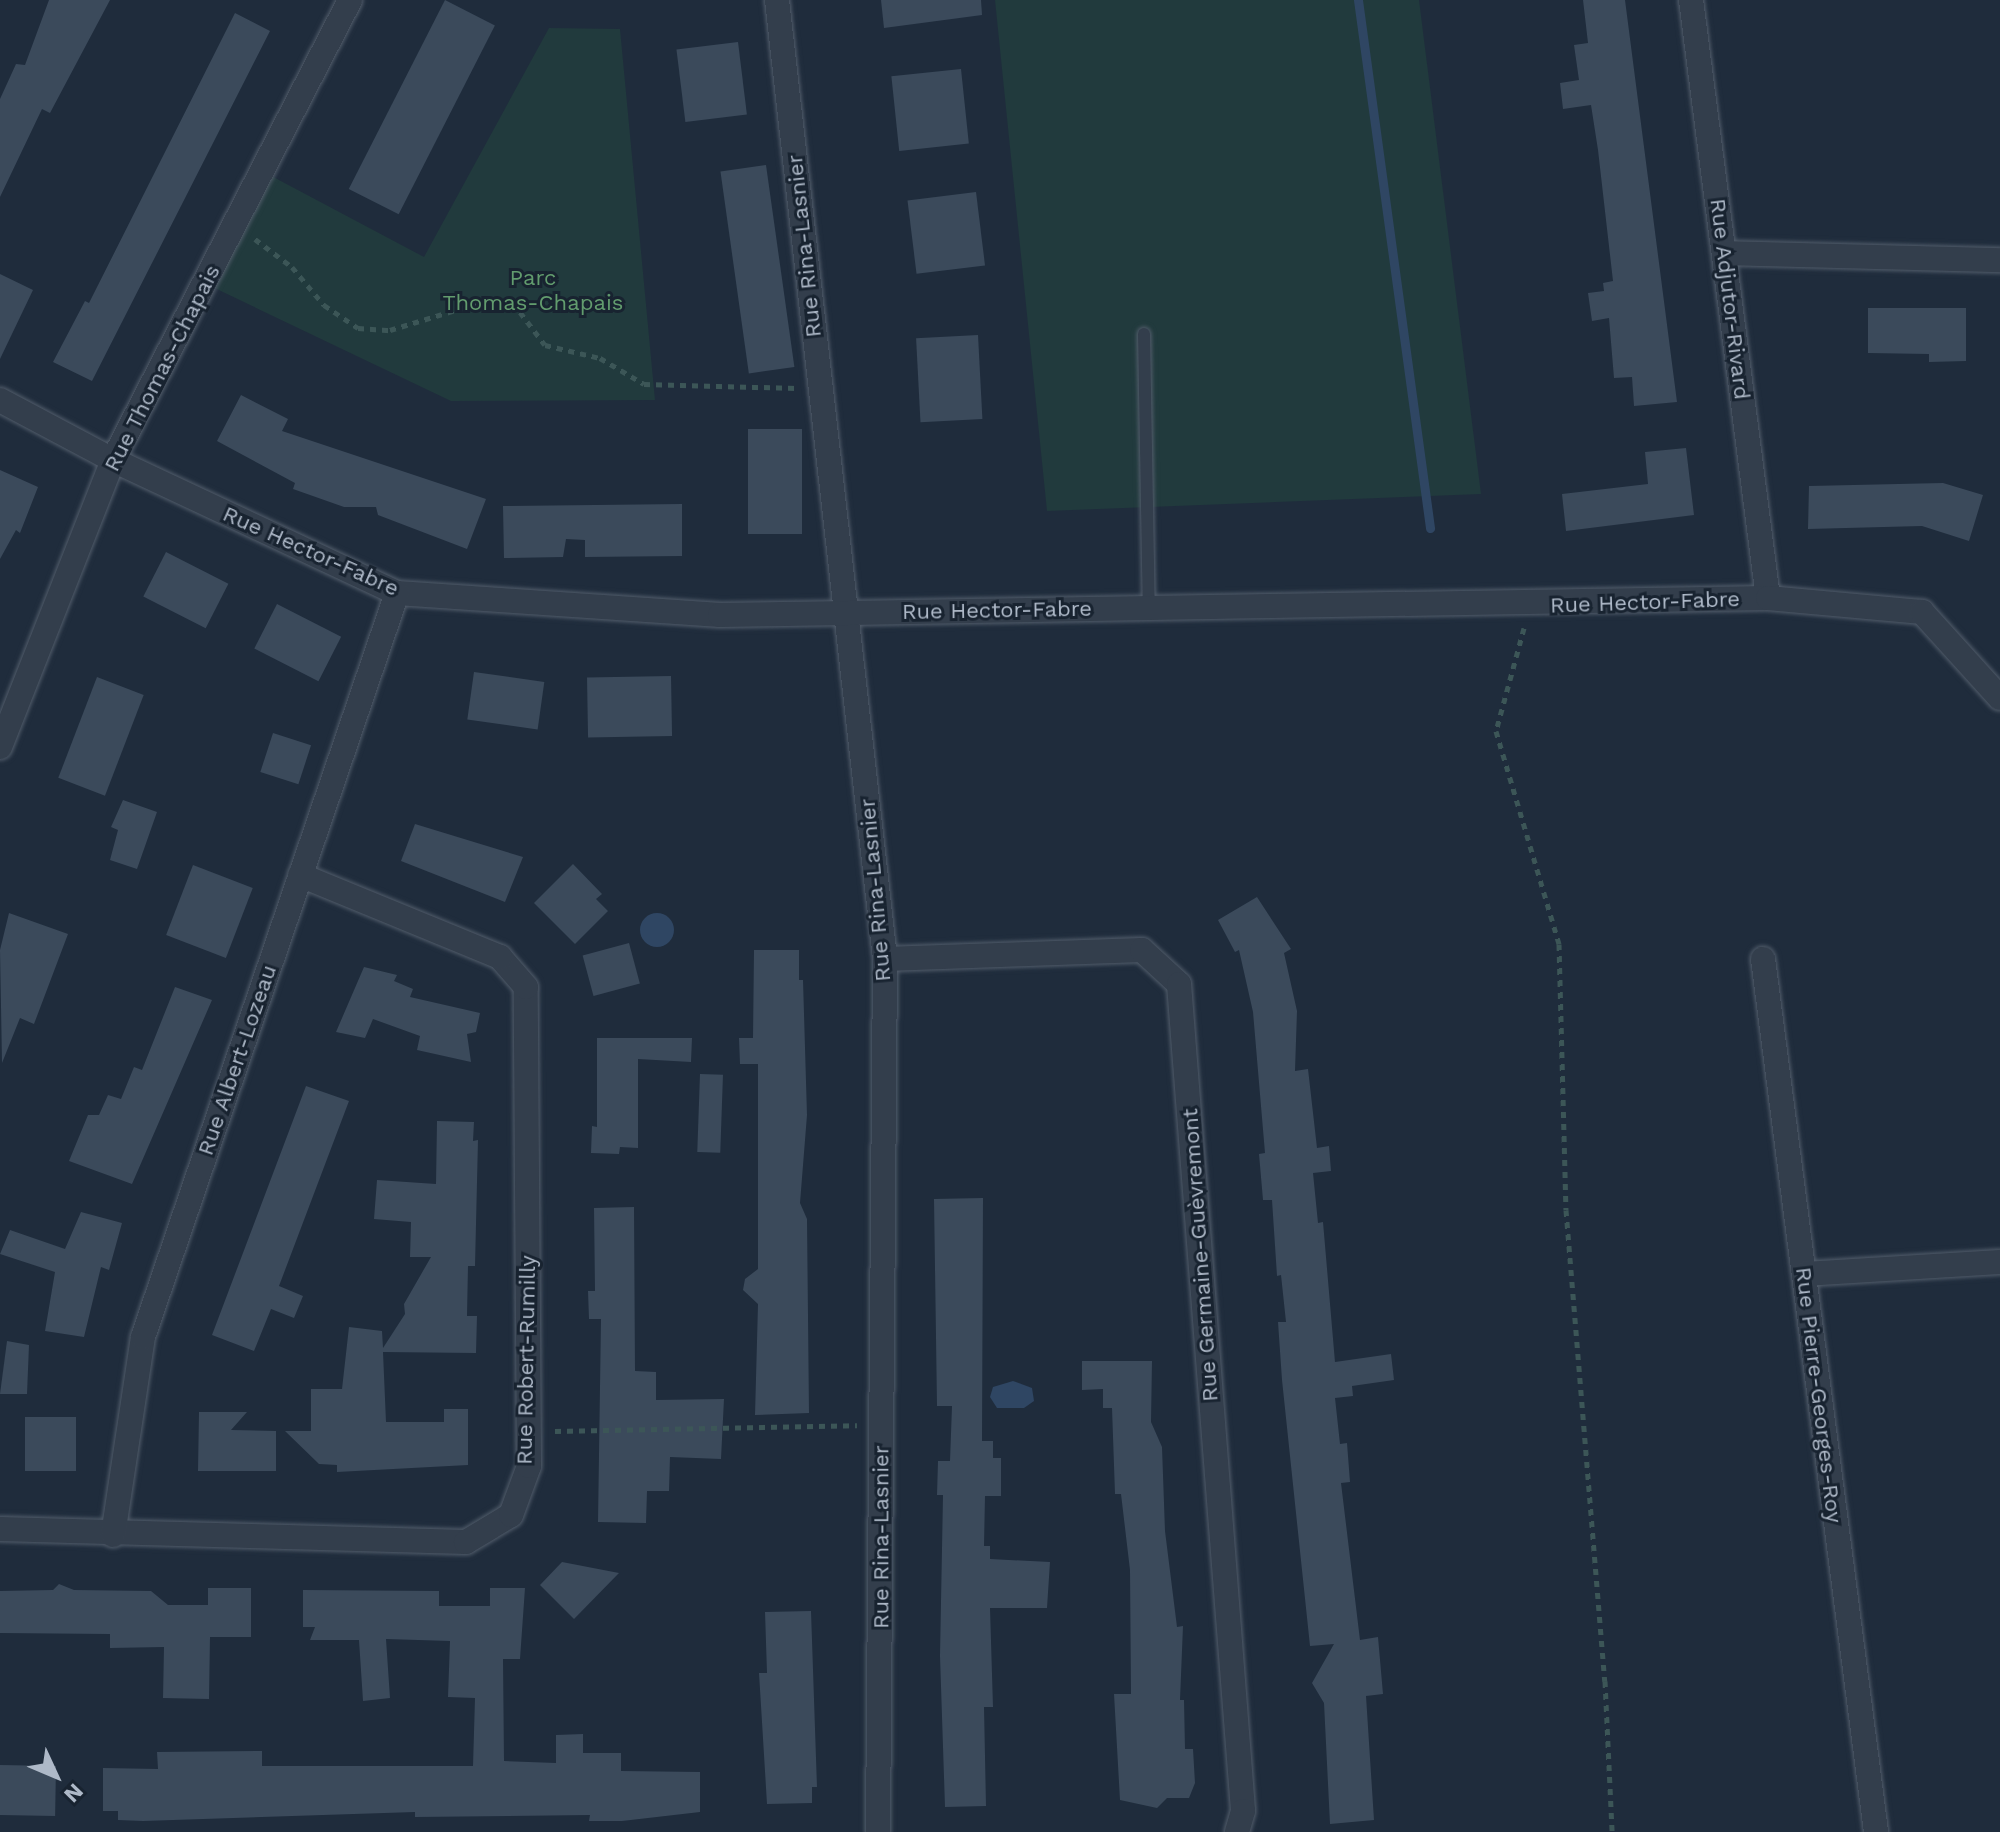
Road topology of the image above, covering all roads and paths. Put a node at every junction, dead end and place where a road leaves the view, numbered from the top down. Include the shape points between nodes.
1 (350, 0) edge
2 (777, 0) edge
3 (1691, 0) edge
4 (235, 224) junction
5 (1724, 253) junction
6 (2000, 260) edge
7 (1144, 334) dead end
8 (820, 388) junction
9 (0, 400) edge
10 (113, 460) junction
11 (397, 593) junction
12 (1768, 598) junction
13 (1529, 605) junction
14 (1149, 608) junction
15 (846, 612) junction
16 (2000, 698) edge
17 (0, 747) edge
18 (300, 875) junction
19 (885, 959) junction
20 (1763, 959) dead end
21 (2000, 1262) edge
22 (1804, 1274) junction
23 (882, 1424) junction
24 (529, 1432) junction
25 (0, 1529) edge
26 (113, 1535) junction
27 (878, 1832) edge
28 (1237, 1832) edge
29 (1612, 1832) edge
30 (1876, 1832) edge

1 - 4 street, Rue Thomas-Chapais
2 - 8 street, Rue Rina-Lasnier
3 - 5 street, Rue Adjutor-Rivard
4 - 8 path via 292,267 324,305 358,328 390,330 502,301 520,312 545,345 600,358 644,384
4 - 10 street, Rue Thomas-Chapais
5 - 6 street
5 - 12 street, Rue Adjutor-Rivard
7 - 14 lane
8 - 15 street, Rue Rina-Lasnier
9 - 10 street, Rue Hector-Fabre
10 - 11 street, Rue Hector-Fabre
10 - 17 street, Rue Thomas-Chapais
11 - 15 street, Rue Hector-Fabre via 720,615
11 - 18 street, Rue Albert-Lozeau
12 - 13 street, Rue Hector-Fabre
12 - 16 street, Rue Hector-Fabre via 1922,612
13 - 14 street, Rue Hector-Fabre
13 - 29 path via 1496,731 1559,944 1566,1210 1605,1681
14 - 15 street, Rue Hector-Fabre
15 - 19 street, Rue Rina-Lasnier
18 - 24 street, Rue Robert-Rumilly via 500,957 526,987
18 - 26 street, Rue Albert-Lozeau via 143,1337
19 - 23 street, Rue Rina-Lasnier
19 - 28 street, Rue Germaine-Guèvremont via 1142,950 1179,984 1243,1811
20 - 22 street, Rue Pierre-Georges-Roy
21 - 22 street
22 - 30 street, Rue Pierre-Georges-Roy
23 - 24 path
23 - 27 street, Rue Rina-Lasnier
24 - 26 street, Rue Robert-Rumilly via 529,1466 511,1515 466,1542
25 - 26 street, Rue Robert-Rumilly

